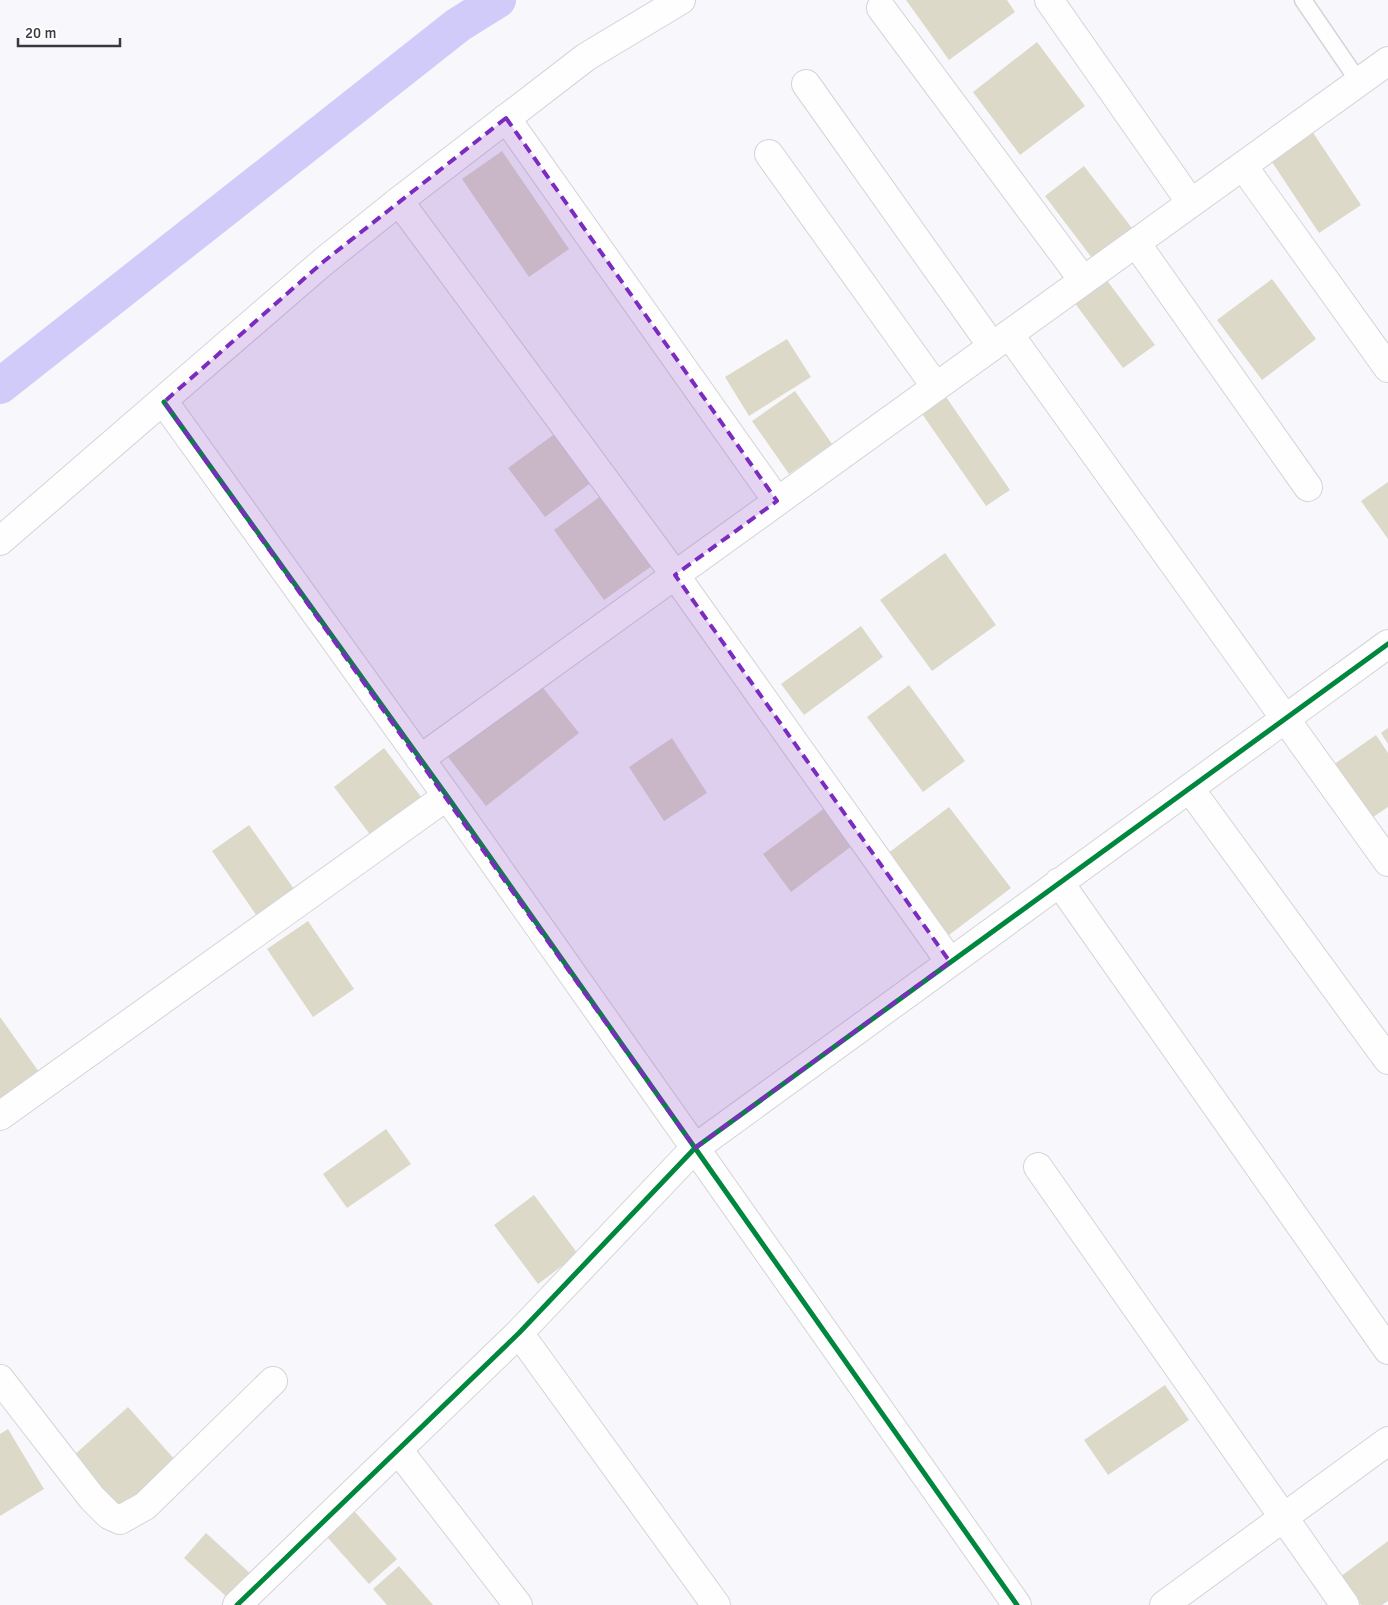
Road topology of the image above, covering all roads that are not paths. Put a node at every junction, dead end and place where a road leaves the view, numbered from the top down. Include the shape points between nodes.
1 (681, 0) edge
2 (1049, 0) edge
3 (1302, 0) edge
4 (881, 8) dead end
5 (1388, 61) edge
6 (1359, 82) junction
7 (806, 84) dead end
8 (506, 118) junction
9 (769, 154) dead end
10 (1243, 166) junction
11 (399, 201) junction
12 (1191, 203) junction
13 (1136, 243) junction
14 (1083, 280) junction
15 (1001, 340) junction
16 (1388, 368) edge
17 (936, 387) junction
18 (164, 402) junction
19 (1308, 487) dead end
20 (777, 501) junction
21 (0, 542) edge
22 (675, 575) junction
23 (1388, 644) edge
24 (1285, 720) junction
25 (420, 759) junction
26 (1190, 789) junction
27 (447, 796) junction
28 (1388, 862) edge
29 (1059, 882) junction
30 (950, 962) junction
31 (1388, 1060) edge
32 (0, 1116) edge
33 (695, 1148) junction
34 (1038, 1167) dead end
35 (519, 1333) junction
36 (1388, 1350) edge
37 (0, 1379) edge
38 (273, 1381) dead end
39 (1388, 1441) edge
40 (399, 1451) junction
41 (1284, 1517) junction
42 (237, 1605) edge
43 (518, 1605) edge
44 (716, 1605) edge
45 (1017, 1605) edge
46 (1164, 1605) edge
47 (1345, 1605) edge

1 - 8 street via 586,57
2 - 12 street
3 - 6 lane
4 - 14 street
5 - 6 street
6 - 10 street
7 - 15 street
8 - 11 street
8 - 20 street
9 - 17 street
10 - 12 street
10 - 16 street
11 - 18 street via 323,262
11 - 22 street
12 - 13 street
13 - 14 street
13 - 19 street
14 - 15 street
15 - 17 street
15 - 24 street
17 - 20 street
18 - 21 street
18 - 25 street
20 - 22 street
22 - 25 street
22 - 30 street
23 - 24 street
24 - 26 street
24 - 28 street
25 - 27 street
26 - 29 street
26 - 31 street
27 - 32 street
27 - 33 street
29 - 30 street
29 - 36 street
30 - 33 street
33 - 35 street
33 - 45 street
34 - 41 street
35 - 40 street
35 - 44 street
37 - 38 street via 92,1498 109,1515 120,1520 145,1506
39 - 41 street
40 - 42 street
40 - 43 street
41 - 46 street
41 - 47 street

